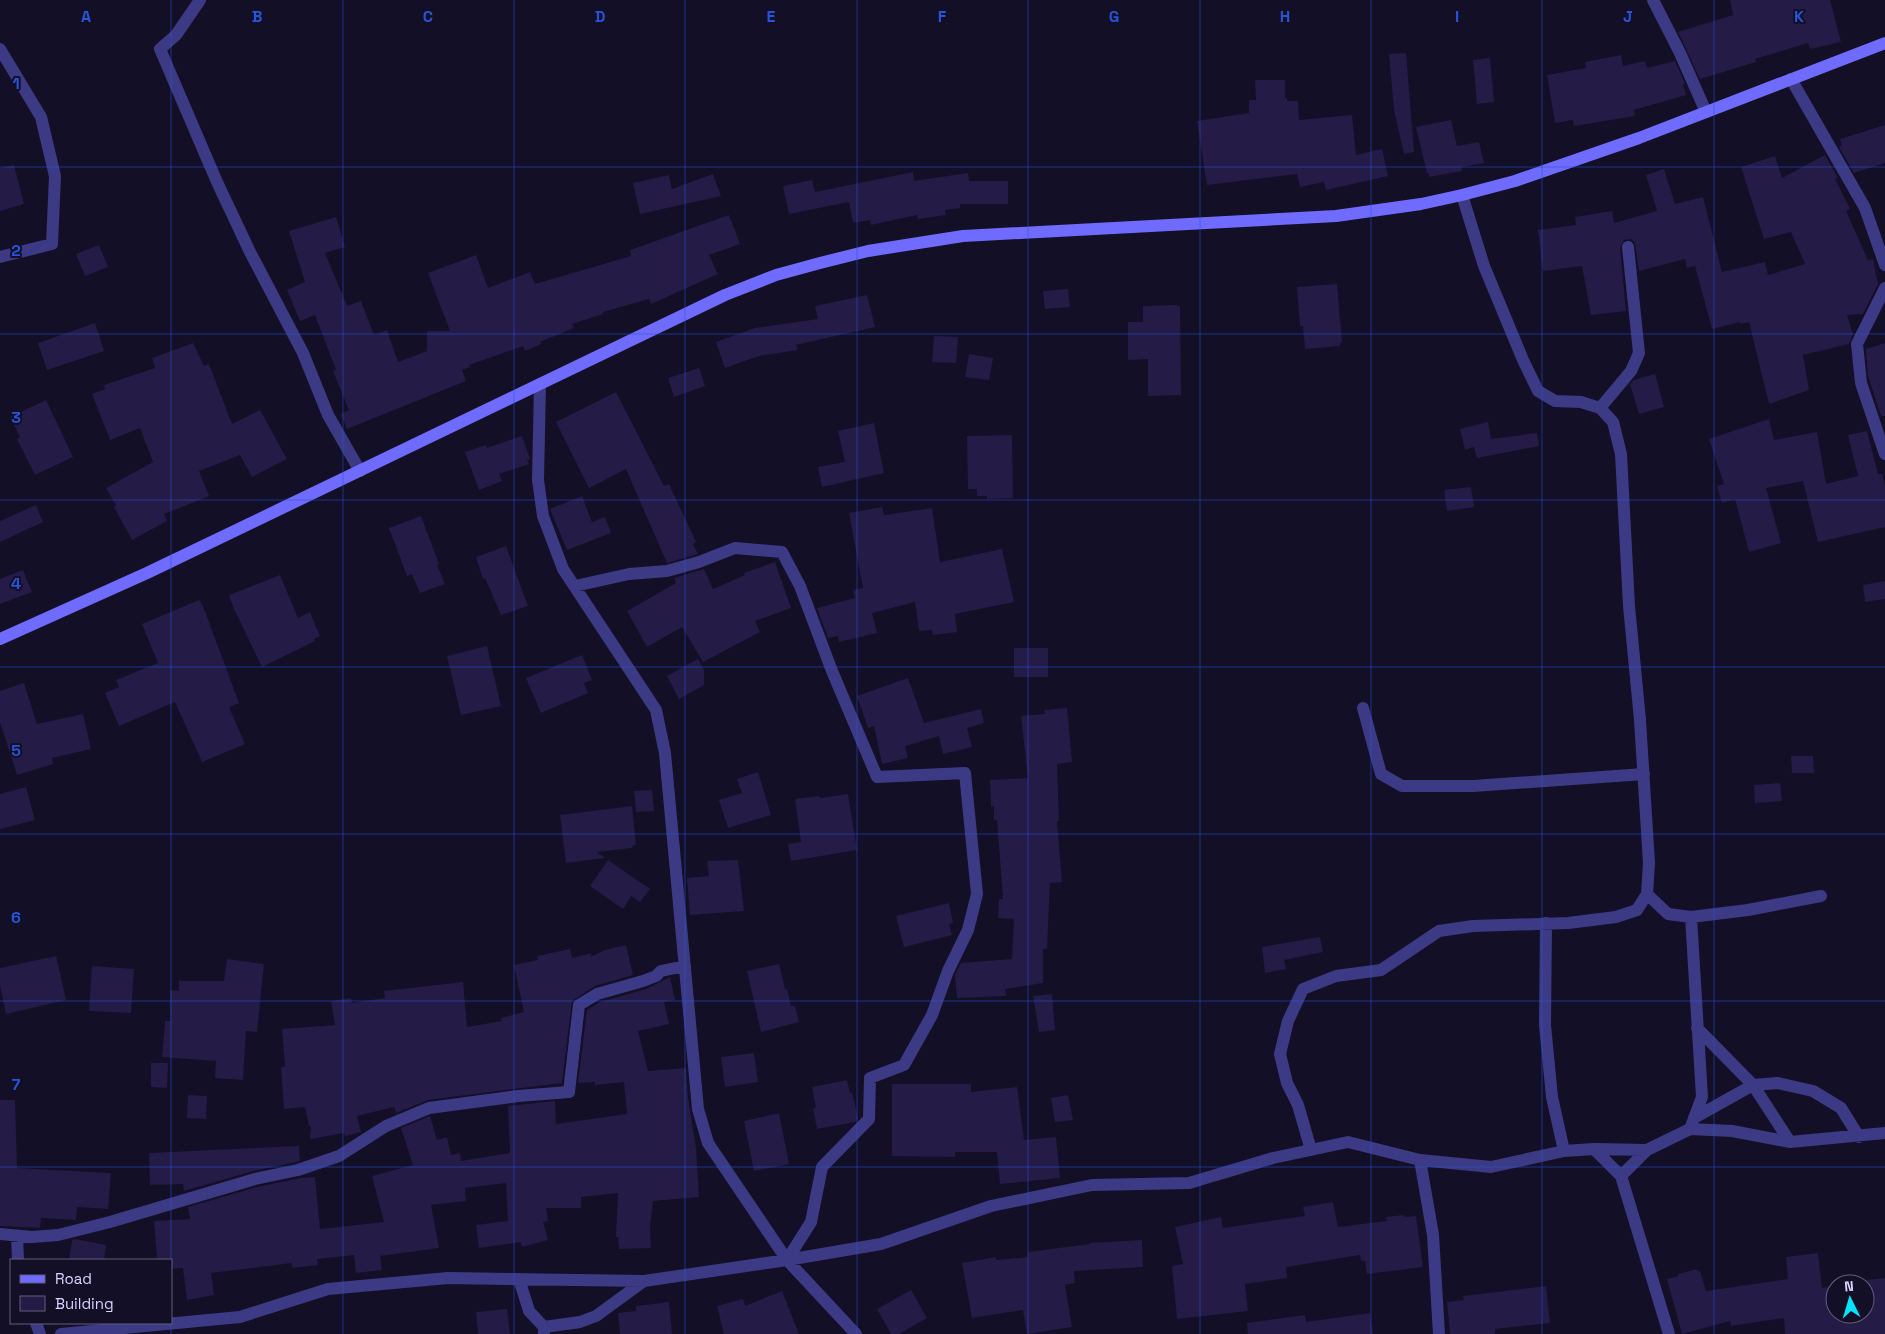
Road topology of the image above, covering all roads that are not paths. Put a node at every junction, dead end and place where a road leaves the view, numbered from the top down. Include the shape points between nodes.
1 (200, 0) edge
2 (1653, 0) edge
3 (1885, 43) edge
4 (0, 49) edge
5 (1791, 79) junction
6 (1706, 112) junction
7 (1462, 195) junction
8 (1628, 247) dead end
9 (0, 257) edge
10 (1885, 265) edge
11 (1885, 288) edge
12 (540, 384) junction
13 (1600, 408) junction
14 (1885, 454) edge
15 (360, 470) junction
16 (575, 586) junction
17 (0, 638) edge
18 (1362, 708) dead end
19 (1644, 774) junction
20 (1648, 894) junction
21 (1822, 896) dead end
22 (1691, 917) junction
23 (1546, 923) junction
24 (685, 966) junction
25 (1697, 1028) junction
26 (1753, 1085) junction
27 (1692, 1123) junction
28 (1885, 1133) edge
29 (1859, 1137) junction
30 (1790, 1142) junction
31 (1594, 1149) junction
32 (1311, 1150) junction
33 (1647, 1150) junction
34 (1564, 1151) junction
35 (1420, 1160) junction
36 (1621, 1176) junction
37 (0, 1234) edge
38 (17, 1236) junction
39 (18, 1259) edge
40 (786, 1260) junction
41 (519, 1279) junction
42 (644, 1281) junction
43 (172, 1323) edge
44 (166, 1324) edge
45 (544, 1330) edge
46 (61, 1334) edge
47 (856, 1334) edge
48 (1438, 1334) edge
49 (1669, 1334) edge

1 - 15 street via 176,35 160,49 250,252 303,353 328,415
2 - 6 street
3 - 5 main road
4 - 9 street via 41,117 54,176 52,244
5 - 6 main road
5 - 10 street via 1866,208
6 - 7 main road via 1515,181
7 - 12 main road via 1336,216 963,236 868,251 776,275 725,295
7 - 13 street via 1484,266 1538,391 1555,401 1581,402
8 - 13 street via 1639,353 1631,371
11 - 14 street via 1857,344 1861,383
12 - 15 main road
12 - 16 street via 538,480 543,516 563,568
13 - 19 street via 1613,422 1621,454 1629,606
15 - 17 main road via 147,573
16 - 24 street via 656,710 665,753
16 - 40 street via 628,574 667,571 735,548 782,552 800,586 877,777 965,772 977,894 968,930 932,1015 904,1065 870,1078 869,1119 822,1167 811,1222
18 - 19 street via 1381,774 1402,786 1474,786
19 - 20 street
20 - 22 street via 1668,914
20 - 23 street via 1637,910 1616,917
21 - 22 street
22 - 25 street
23 - 32 street via 1439,931 1381,970 1336,976 1303,988 1288,1021 1280,1054
23 - 34 street via 1545,1025 1552,1097
24 - 38 street via 596,994 578,1005 569,1092 429,1108 386,1126 339,1156 298,1170 255,1178 58,1235
24 - 40 street via 698,1109 708,1143
25 - 26 street
25 - 27 street via 1702,1097
26 - 27 street
26 - 29 street via 1778,1083 1813,1091 1842,1108
26 - 30 street
27 - 30 street
27 - 33 street
28 - 29 street
29 - 30 street
31 - 33 street
31 - 34 street
31 - 36 street
32 - 35 street via 1348,1142
32 - 40 street via 1189,1183 1092,1185 991,1206 881,1244
33 - 36 street
34 - 35 street via 1491,1166
35 - 48 street via 1433,1235
36 - 49 street
37 - 38 street
38 - 39 street
40 - 42 street
40 - 47 street
41 - 42 street
41 - 43 street via 448,1278 328,1289 240,1317
41 - 45 street via 529,1312
42 - 45 street via 596,1316
44 - 46 street

